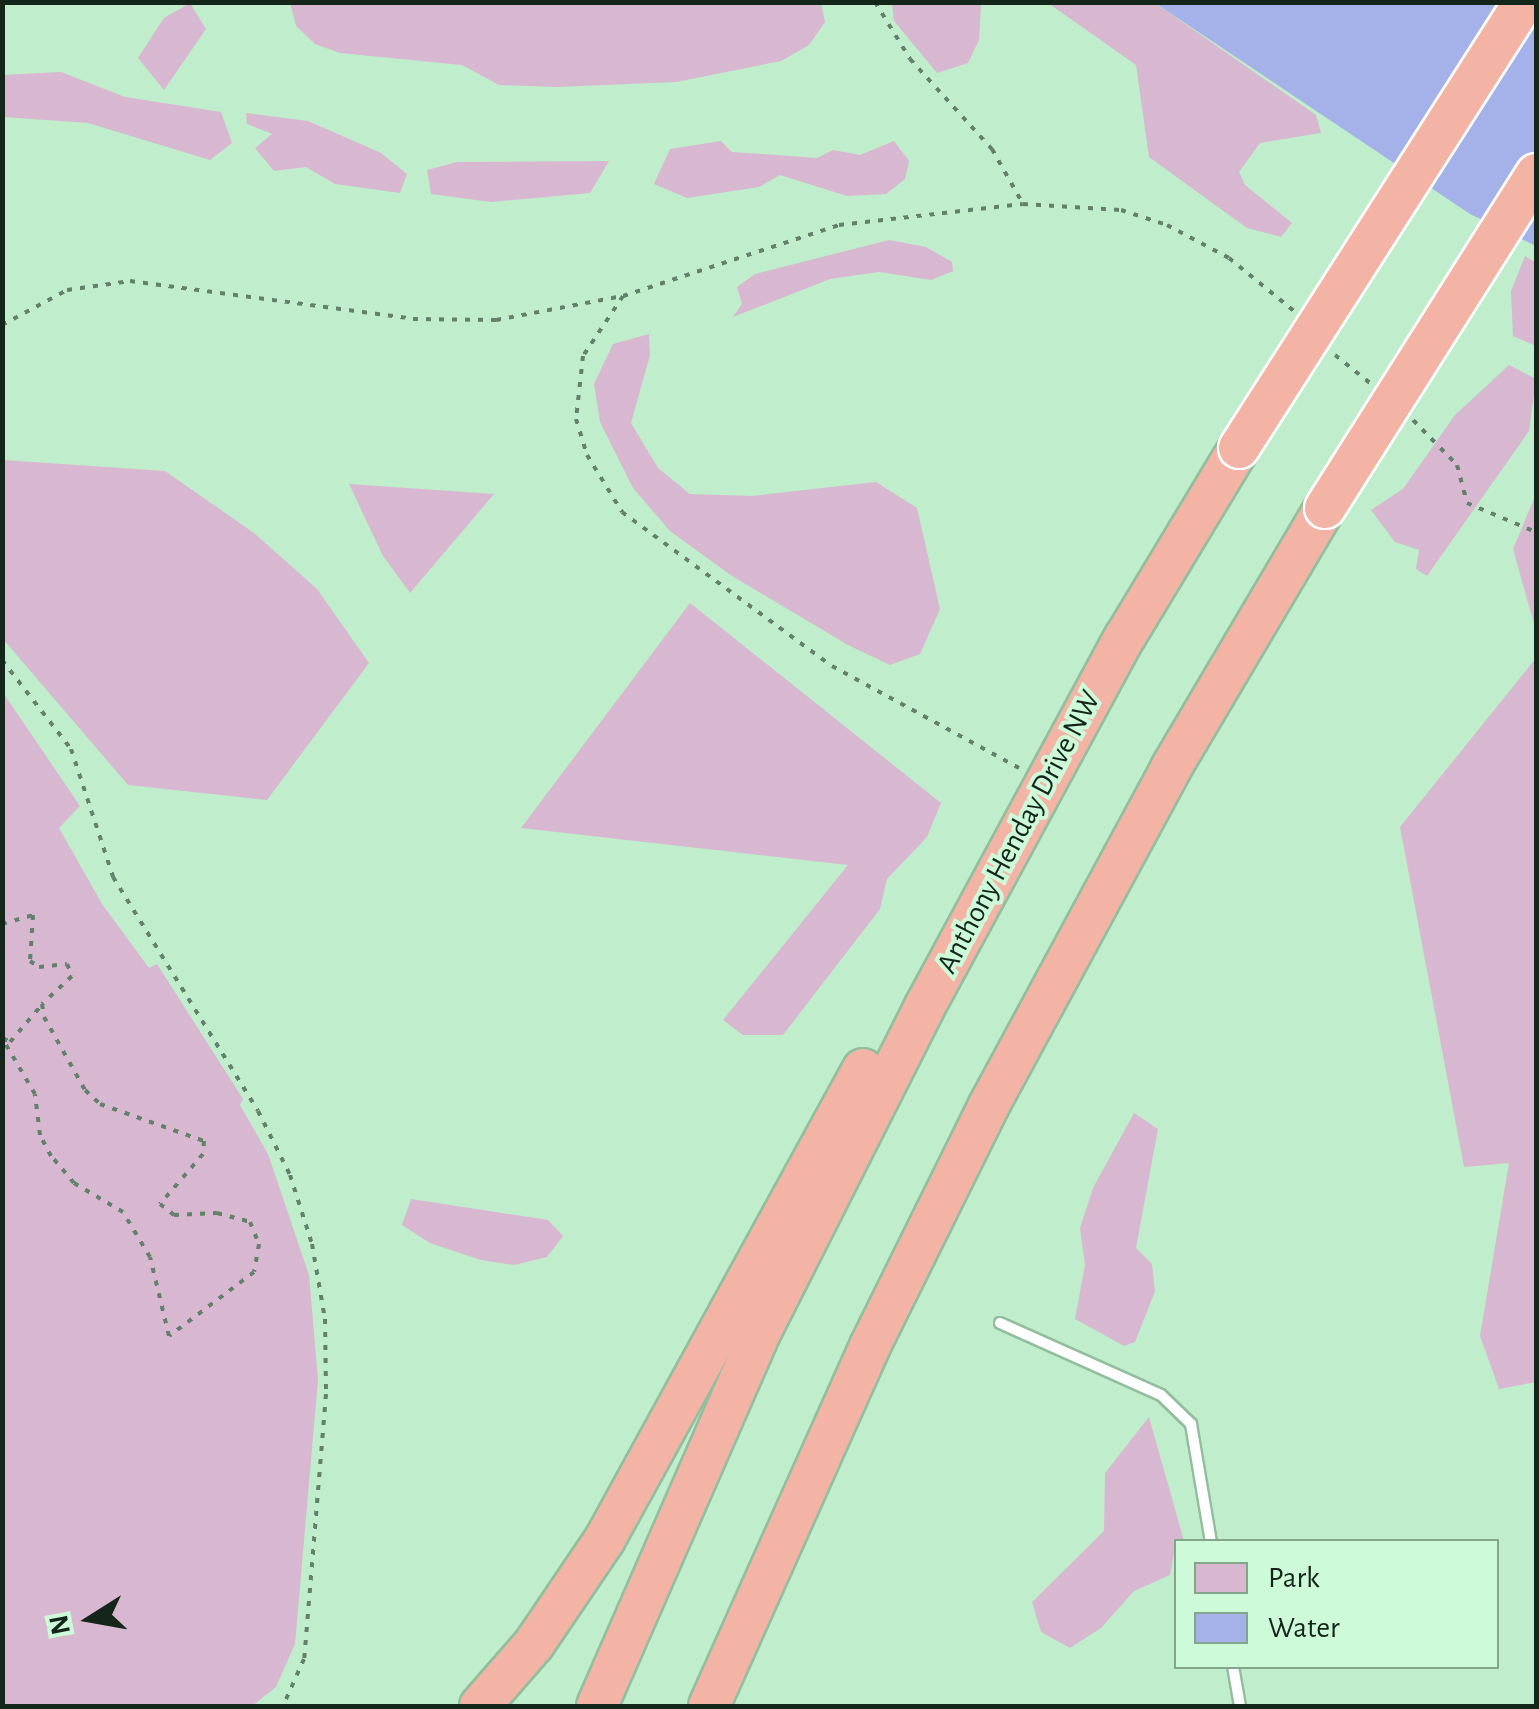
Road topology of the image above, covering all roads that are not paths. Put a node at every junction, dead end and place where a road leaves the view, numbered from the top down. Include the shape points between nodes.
1 (1524, 2) edge
2 (1536, 174) edge
3 (970, 920) junction
4 (1000, 1323) dead end
5 (1210, 1539) edge
6 (1234, 1669) edge
7 (480, 1706) edge
8 (597, 1706) edge
9 (709, 1706) edge
10 (1240, 1706) edge

1 - 3 highway, Anthony Henday Drive NW, bridge via 1239,448
2 - 9 highway, bridge via 1194,727 988,1107 870,1346
3 - 7 highway via 869,1058 604,1539 534,1644
3 - 8 highway, Anthony Henday Drive NW via 757,1339
4 - 5 lane via 1161,1395 1191,1424
6 - 10 lane

